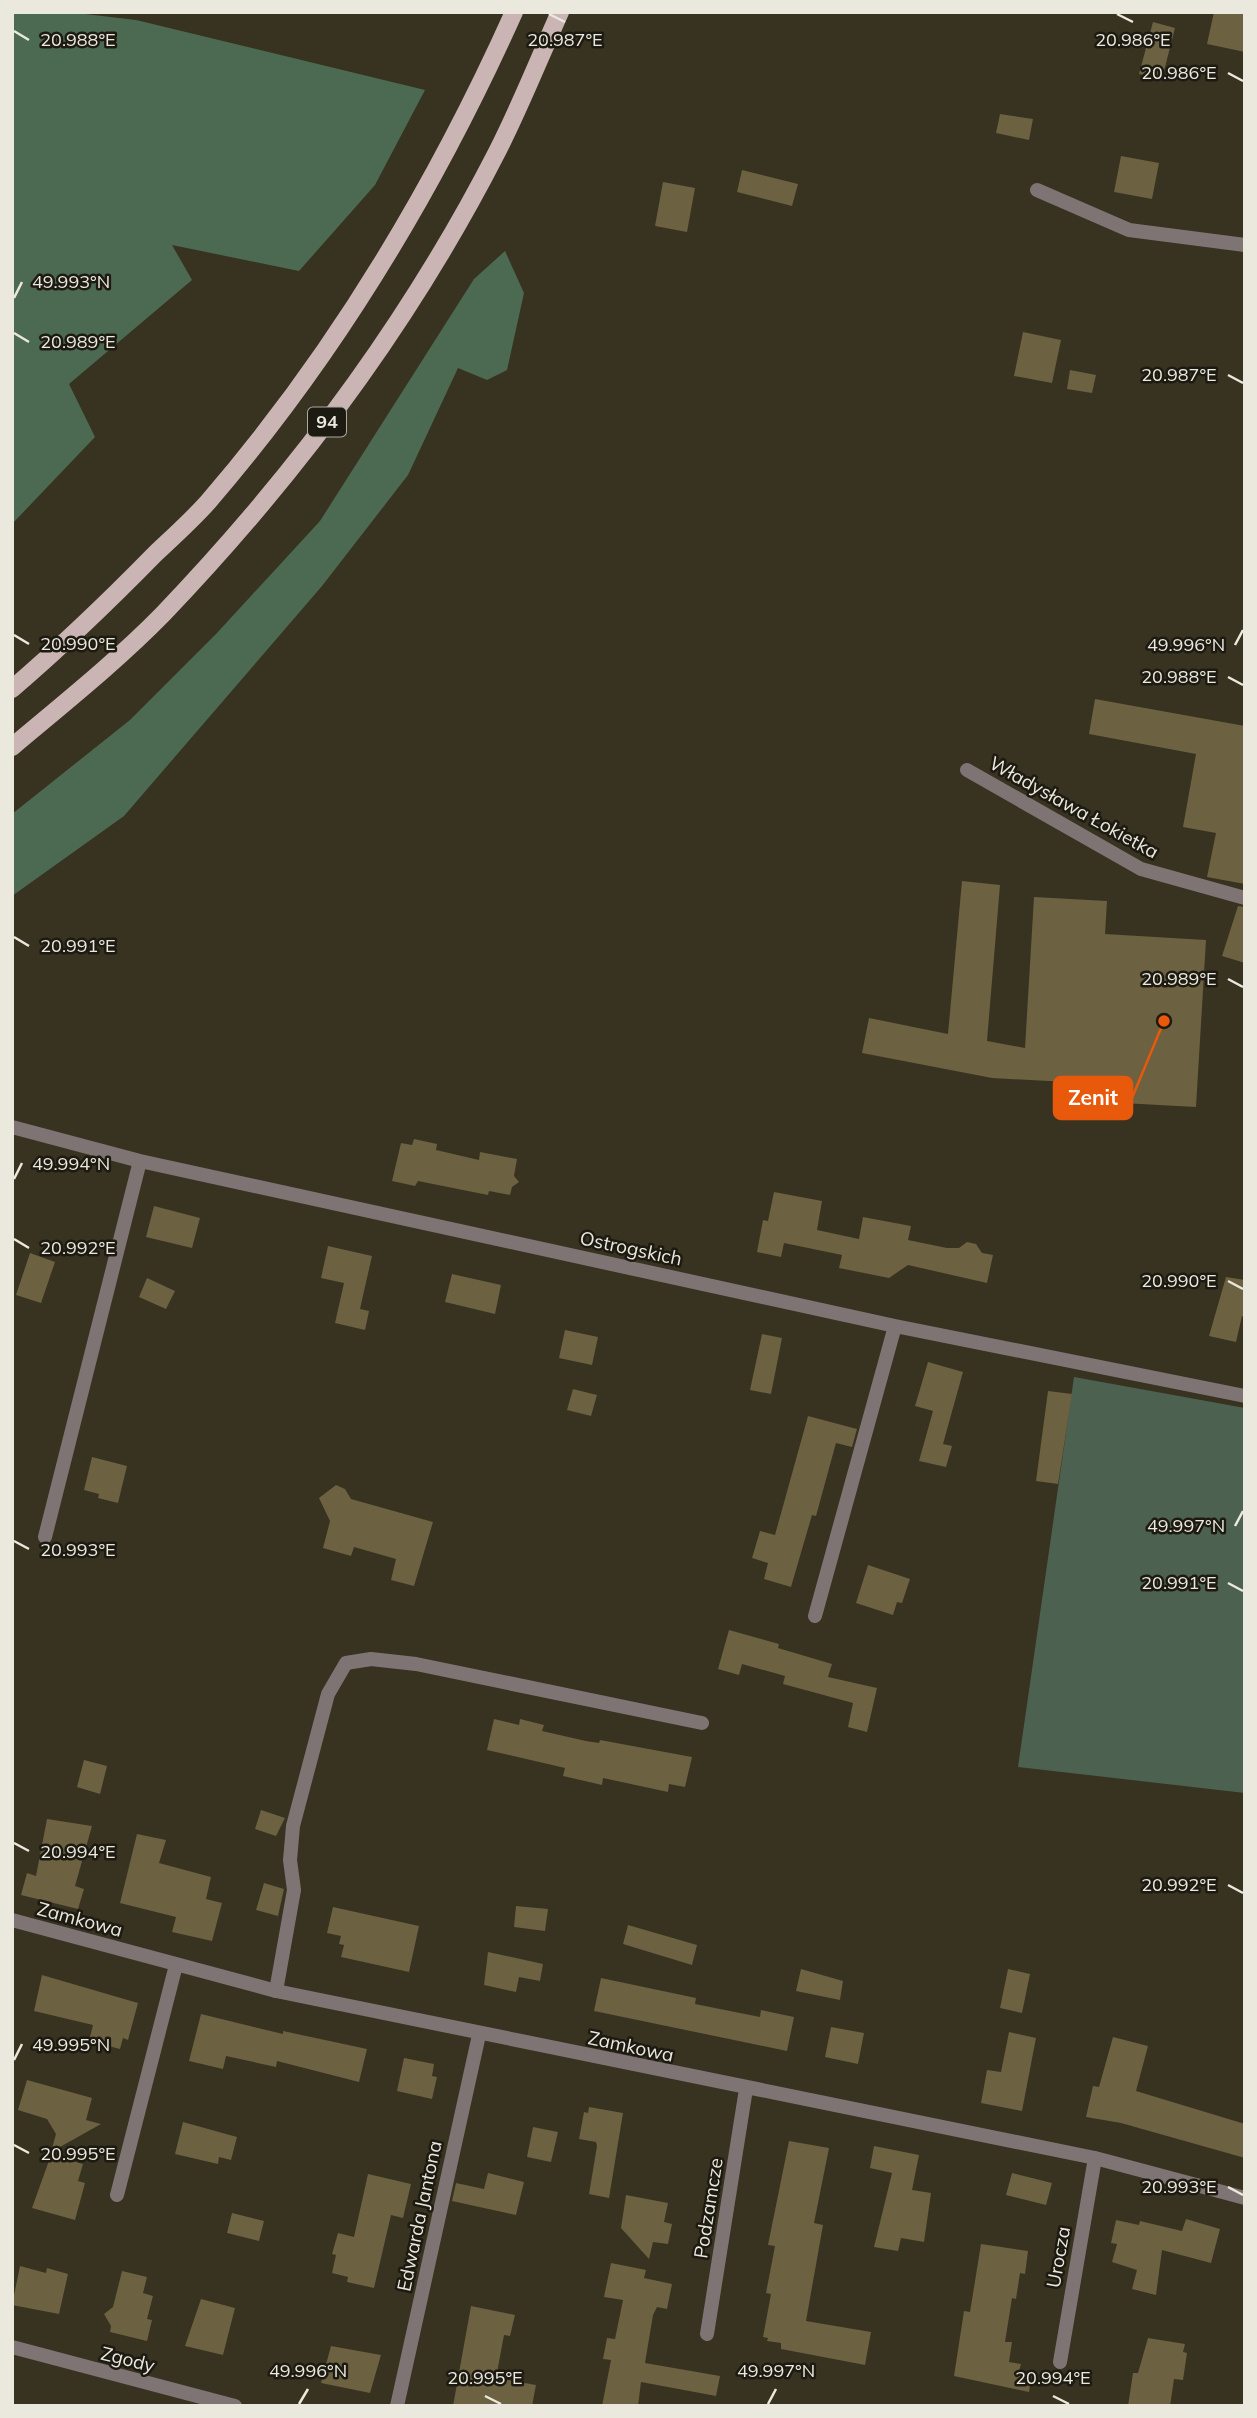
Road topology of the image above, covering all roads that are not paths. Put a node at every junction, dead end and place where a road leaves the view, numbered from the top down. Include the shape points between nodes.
1 (514, 12) edge
2 (560, 12) edge
3 (1037, 190) dead end
4 (1245, 245) edge
5 (12, 689) edge
6 (12, 747) edge
7 (967, 770) dead end
8 (1245, 898) edge
9 (12, 1127) edge
10 (140, 1161) junction
11 (895, 1326) junction
12 (1245, 1395) edge
13 (44, 1537) dead end
14 (815, 1616) dead end
15 (702, 1723) dead end
16 (12, 1920) edge
17 (176, 1965) junction
18 (276, 1991) junction
19 (478, 2035) junction
20 (747, 2089) junction
21 (1094, 2158) junction
22 (117, 2195) dead end
23 (1245, 2199) edge
24 (707, 2334) dead end
25 (12, 2347) edge
26 (1060, 2362) dead end
27 (234, 2406) edge
28 (397, 2406) edge

1 - 5 main road, 94 via 436,172 365,291 289,397 207,503
2 - 6 main road, 94 via 498,150 458,223 357,382 297,463 162,615
3 - 4 street via 1129,230
7 - 8 street, Władysława Łokietka via 1141,869
9 - 10 street, Ostrogskich
10 - 11 street, Ostrogskich
10 - 13 street
11 - 12 street, Ostrogskich
11 - 14 street
15 - 18 street via 415,1664 371,1659 346,1663 328,1694 293,1826 290,1860 294,1890
16 - 17 street, Zamkowa
17 - 18 street, Zamkowa
17 - 22 street
18 - 19 street, Zamkowa
19 - 20 street, Zamkowa
19 - 28 street, Edwarda Jantona
20 - 21 street, Zamkowa
20 - 24 street, Podzamcze
21 - 23 street, Zamkowa
21 - 26 street, Urocza
25 - 27 street, Zgody

